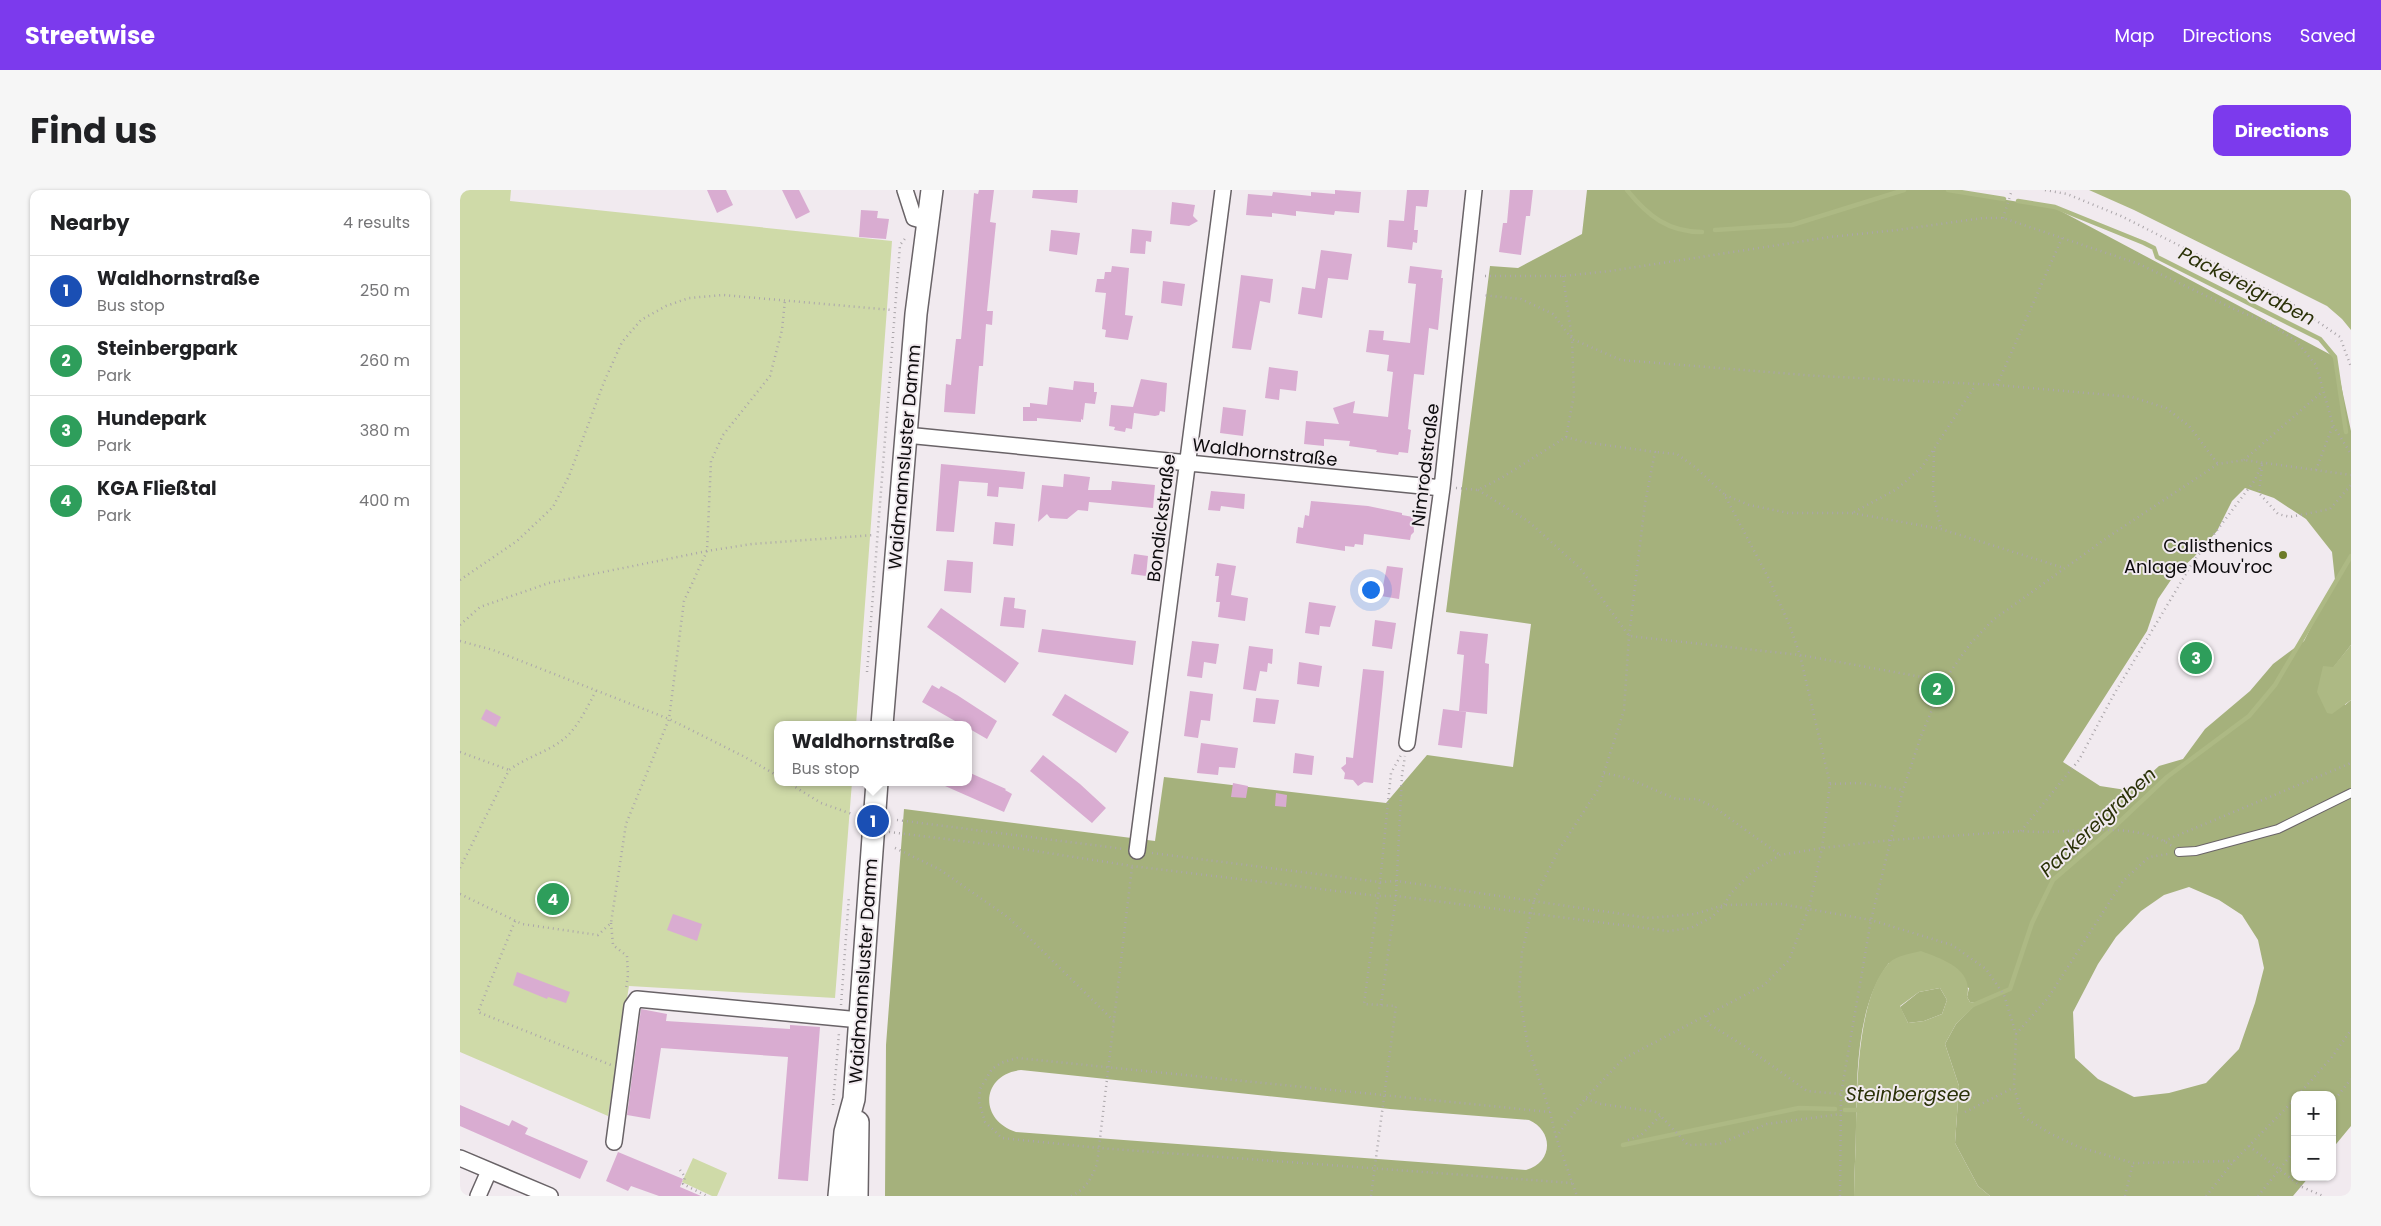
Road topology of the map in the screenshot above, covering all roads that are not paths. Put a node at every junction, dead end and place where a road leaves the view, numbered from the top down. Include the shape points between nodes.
1 (905, 190) edge
2 (932, 190) edge
3 (1223, 190) edge
4 (1474, 190) edge
5 (928, 222) junction
6 (906, 434) junction
7 (1188, 462) junction
8 (1442, 488) junction
9 (882, 721) edge
10 (1407, 743) road end
11 (877, 786) edge
12 (2351, 793) edge
13 (1137, 851) road end
14 (2180, 852) road end
15 (850, 1019) junction
16 (854, 1099) junction
17 (614, 1142) dead end
18 (460, 1158) edge
19 (489, 1171) junction
20 (478, 1196) edge
21 (550, 1196) edge
22 (840, 1196) edge
23 (857, 1196) edge

1 - 5 street via 914,218
2 - 5 main road, Waidmannsluster Damm
3 - 7 street, Bondickstraße
4 - 8 street, Nimrodstraße
5 - 6 main road, Waidmannsluster Damm
6 - 7 street, Waldhornstraße
6 - 9 main road, Waidmannsluster Damm
7 - 8 street, Waldhornstraße
7 - 13 street, Bondickstraße
8 - 10 street, Nimrodstraße
11 - 15 main road, Waidmannsluster Damm
12 - 14 lane via 2278,829 2196,851
15 - 16 main road, Waidmannsluster Damm
15 - 17 street via 637,999 632,1006
16 - 22 main road, Waidmannsluster Damm via 845,1132
16 - 23 main road, Waidmannsluster Damm via 859,1130
18 - 19 street
19 - 20 street
19 - 21 street

